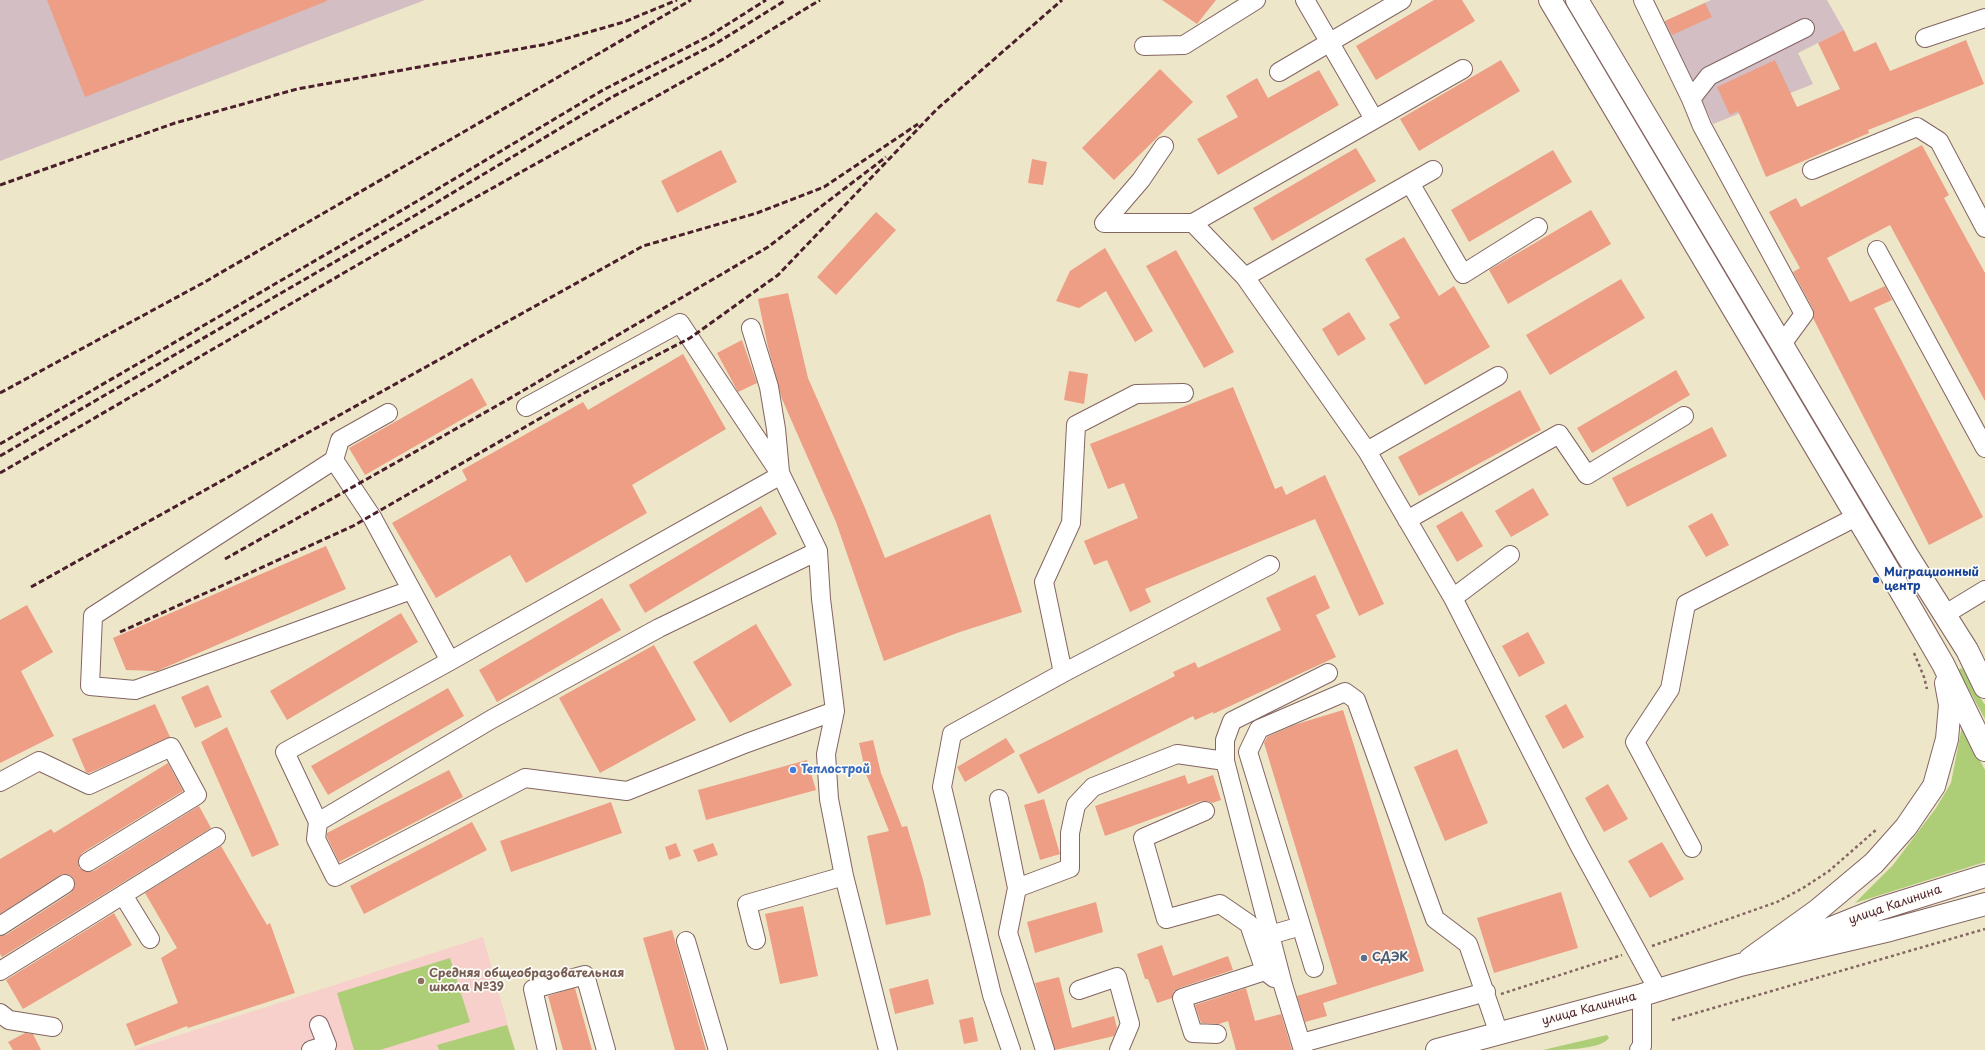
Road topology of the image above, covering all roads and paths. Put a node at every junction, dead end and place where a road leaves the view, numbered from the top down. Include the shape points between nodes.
1 (1256, 0) edge
2 (1305, 0) edge
3 (1402, 0) edge
4 (1550, 0) edge
5 (1577, 0) edge
6 (1642, 0) edge
7 (1985, 18) edge
8 (1805, 28) dead end
9 (1925, 38) dead end
10 (1330, 43) junction
11 (1144, 46) dead end
12 (1463, 69) dead end
13 (1279, 72) dead end
14 (1691, 99) junction
15 (1374, 119) junction
16 (1164, 146) dead end
17 (1433, 170) dead end
18 (1812, 170) dead end
19 (1410, 183) junction
20 (1193, 224) junction
21 (1538, 227) dead end
22 (1985, 228) edge
23 (1877, 250) dead end
24 (1244, 277) junction
25 (751, 328) dead end
26 (1782, 344) junction
27 (1498, 376) dead end
28 (1184, 393) dead end
29 (526, 407) dead end
30 (388, 414) dead end
31 (1684, 416) dead end
32 (1985, 448) edge
33 (1367, 450) junction
34 (334, 460) junction
35 (780, 474) junction
36 (1856, 517) junction
37 (1407, 520) junction
38 (818, 551) junction
39 (1510, 555) dead end
40 (1270, 565) dead end
41 (411, 590) junction
42 (1985, 590) edge
43 (1453, 598) junction
44 (1944, 615) junction
45 (1967, 650) junction
46 (450, 661) junction
47 (1943, 664) junction
48 (1985, 667) edge
49 (1063, 673) junction
50 (1328, 673) dead end
51 (1985, 687) edge
52 (835, 711) junction
53 (1985, 750) edge
54 (1225, 760) junction
55 (0, 782) edge
56 (999, 798) dead end
57 (1206, 811) dead end
58 (318, 822) junction
59 (216, 837) dead end
60 (1692, 848) dead end
61 (88, 862) dead end
62 (844, 876) junction
63 (1985, 876) edge
64 (64, 884) dead end
65 (1017, 888) junction
66 (123, 895) junction
67 (1985, 904) edge
68 (0, 926) edge
69 (1301, 926) junction
70 (1985, 929) edge
71 (1270, 935) junction
72 (150, 940) dead end
73 (756, 940) dead end
74 (686, 941) dead end
75 (1740, 966) junction
76 (1314, 968) dead end
77 (0, 971) edge
78 (1265, 971) junction
79 (1283, 985) junction
80 (1079, 990) dead end
81 (1486, 992) junction
82 (1650, 993) junction
83 (0, 1014) edge
84 (1672, 1020) dead end
85 (320, 1026) dead end
86 (53, 1027) dead end
87 (1217, 1034) dead end
88 (1499, 1034) junction
89 (1302, 1047) edge
90 (1636, 1049) edge
91 (311, 1050) edge
92 (547, 1050) edge
93 (606, 1050) edge
94 (718, 1050) edge
95 (888, 1050) edge
96 (1011, 1050) edge
97 (1045, 1050) edge
98 (1119, 1050) edge
99 (1437, 1050) edge

1 - 11 lane via 1184,45
2 - 10 lane
3 - 10 lane
4 - 36 main road
5 - 26 main road
6 - 14 lane
7 - 9 lane
8 - 14 lane via 1709,76
10 - 13 lane
10 - 15 lane
12 - 15 lane
14 - 26 lane via 1702,126 1804,314
15 - 20 lane
16 - 20 lane via 1141,180 1104,223
17 - 19 lane
18 - 22 lane via 1917,127 1939,141
19 - 21 lane via 1463,274
19 - 24 lane
20 - 24 lane
23 - 32 lane
24 - 33 lane
25 - 35 lane via 769,387
26 - 44 main road
27 - 33 lane
28 - 49 lane via 1136,394 1076,426 1071,523 1044,582
29 - 35 lane via 680,323
30 - 34 lane via 340,440
31 - 37 lane via 1587,475 1559,434
33 - 37 lane
34 - 41 lane via 372,517
34 - 41 lane via 93,616 90,686 135,690
35 - 38 lane
35 - 46 lane
36 - 47 main road
36 - 60 lane via 1686,604 1670,689 1635,742
37 - 43 lane
38 - 52 lane via 821,599
38 - 58 lane via 652,632 492,719
39 - 43 lane
40 - 49 lane
41 - 46 lane
42 - 44 lane
43 - 82 lane via 1579,845
44 - 45 main road
45 - 48 main road
45 - 51 main road
46 - 58 lane via 285,752
47 - 53 main road
47 - 75 main road via 1950,705 1947,739 1934,786 1906,827 1874,863 1818,910
49 - 96 lane via 952,734 942,787 992,995
50 - 54 lane via 1232,721 1225,740
52 - 58 lane via 627,791 525,778 336,877 316,839
52 - 62 lane via 826,754 829,799
54 - 65 lane via 1177,754 1094,787 1076,805 1070,833 1070,868
54 - 71 lane
55 - 61 lane via 39,761 89,785 171,747 197,795
56 - 65 lane
57 - 78 lane via 1143,838 1166,919 1220,904 1249,924
59 - 66 lane
62 - 73 lane via 747,904
62 - 95 lane
63 - 75 main road, улица Калинина via 1879,909
64 - 68 lane
65 - 97 lane via 1008,933
66 - 72 lane
66 - 77 lane
67 - 75 main road, улица Калинина
69 - 71 lane
69 - 76 lane
69 - 81 lane via 1248,752 1259,729 1345,692 1356,700 1435,919 1468,944
70 - 84 path
71 - 79 lane
74 - 94 lane
75 - 82 main road, улица Калинина
78 - 79 lane
78 - 87 lane via 1182,998 1193,1033
79 - 89 lane
80 - 98 lane via 1117,977 1130,1024
81 - 88 lane
81 - 89 lane
82 - 88 main road, улица Калинина
82 - 90 lane
83 - 86 lane via 9,1020
85 - 91 lane via 327,1045
88 - 99 main road, улица Калинина
92 - 93 lane via 533,989 585,974

